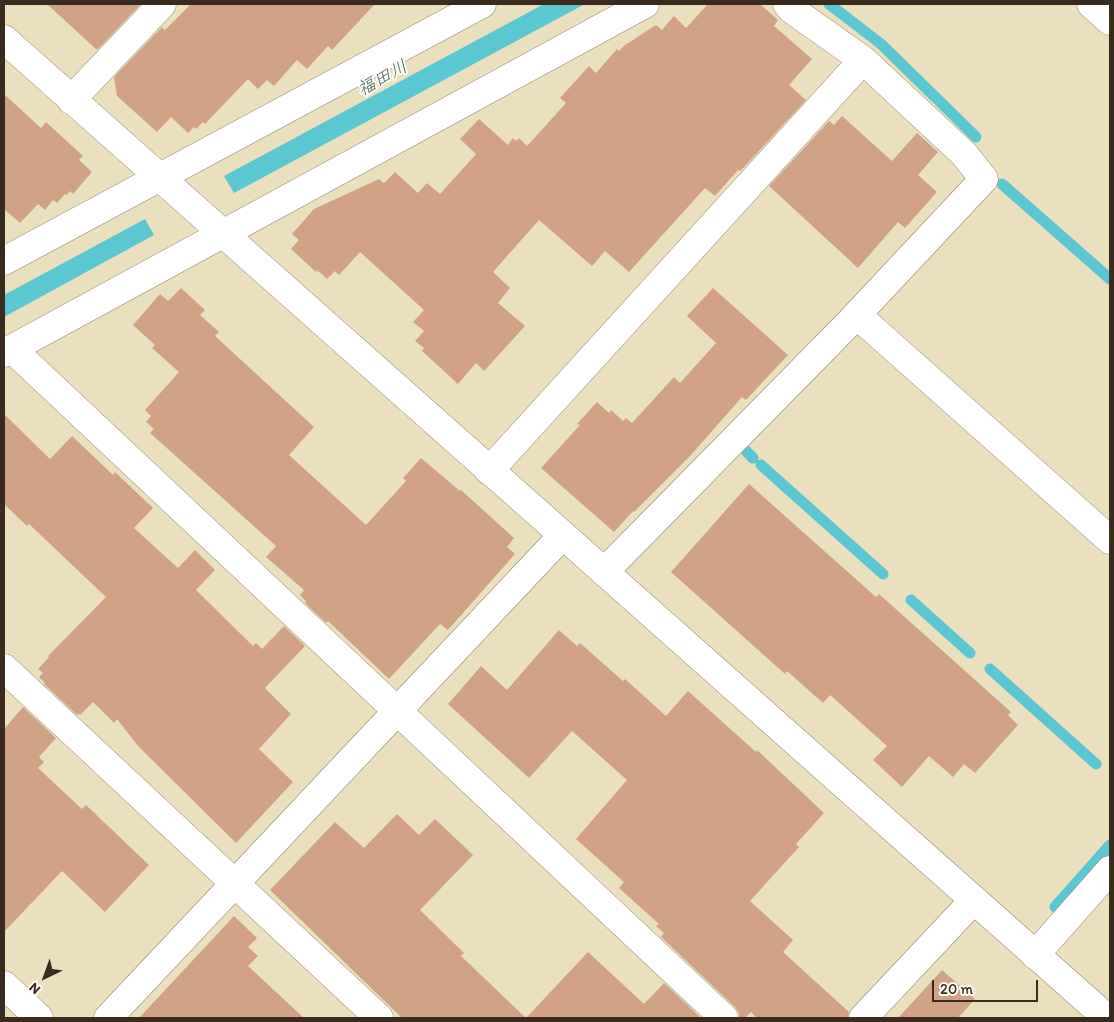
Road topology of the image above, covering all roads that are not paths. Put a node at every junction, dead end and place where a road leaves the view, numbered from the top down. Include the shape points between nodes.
1 (162, 4) edge
2 (482, 4) edge
3 (645, 4) edge
4 (787, 4) edge
5 (1091, 4) edge
6 (1110, 21) edge
7 (4, 39) edge
8 (863, 60) junction
9 (71, 100) junction
10 (159, 178) junction
11 (221, 233) junction
12 (4, 261) edge
13 (857, 314) junction
14 (8, 351) edge
15 (489, 471) junction
16 (562, 536) junction
17 (1110, 540) edge
18 (604, 572) junction
19 (4, 668) edge
20 (397, 711) junction
21 (1110, 870) edge
22 (234, 883) junction
23 (974, 900) junction
24 (1035, 955) junction
25 (4, 985) edge
26 (39, 1018) edge
27 (108, 1018) edge
28 (379, 1018) edge
29 (724, 1018) edge
30 (863, 1018) edge
31 (1107, 1018) edge

1 - 9 street
2 - 10 street
3 - 11 street
4 - 8 street
5 - 6 street
7 - 9 street
8 - 13 street via 964,154 984,179
8 - 15 street
9 - 10 street
10 - 11 street
10 - 12 street
11 - 14 street
11 - 15 street
13 - 17 street
13 - 18 street
14 - 20 street
15 - 16 street
16 - 18 street
16 - 20 street
18 - 23 street
19 - 22 street
20 - 22 street
20 - 29 street
21 - 24 street
22 - 27 street
22 - 28 street
23 - 24 street
23 - 30 street
24 - 31 street
25 - 26 street

